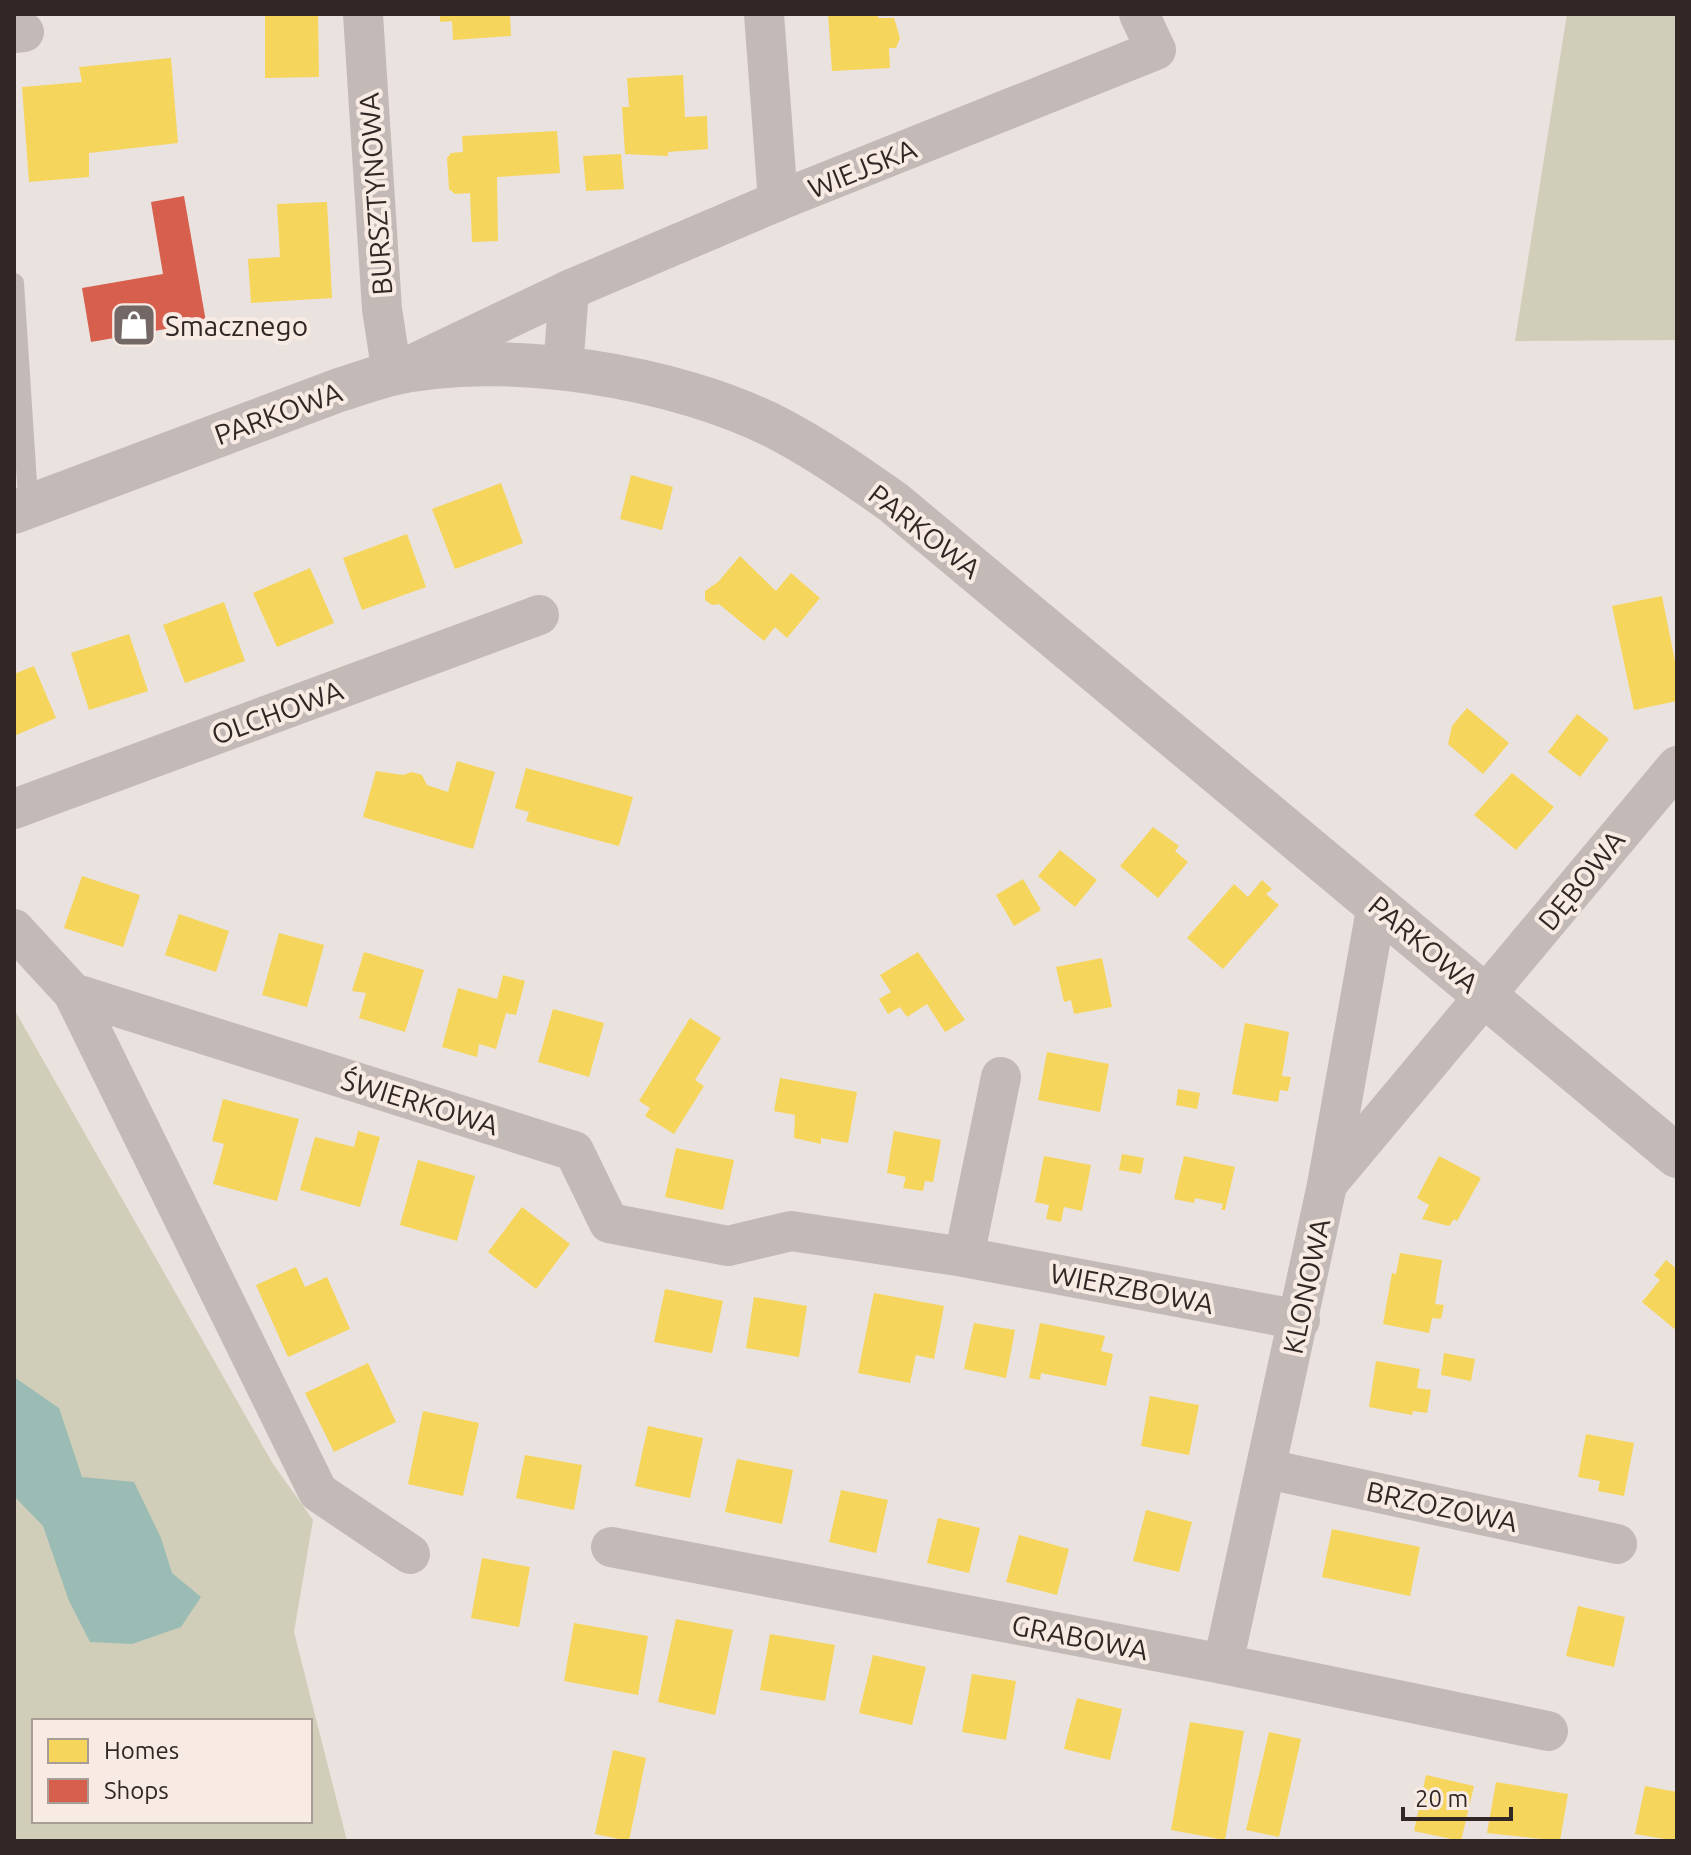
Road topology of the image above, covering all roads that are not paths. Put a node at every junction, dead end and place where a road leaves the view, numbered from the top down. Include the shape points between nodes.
1 (363, 14) edge
2 (764, 14) edge
3 (1139, 14) edge
4 (778, 201) junction
5 (14, 283) edge
6 (569, 290) junction
7 (563, 369) junction
8 (392, 374) junction
9 (23, 509) edge
10 (539, 615) dead end
11 (1677, 766) edge
12 (14, 809) edge
13 (1377, 904) junction
14 (14, 929) edge
15 (73, 993) junction
16 (1486, 996) junction
17 (1001, 1077) dead end
18 (1677, 1156) edge
19 (1327, 1185) junction
20 (728, 1246) joint
21 (964, 1257) junction
22 (1300, 1320) junction
23 (1267, 1469) junction
24 (1617, 1544) dead end
25 (611, 1547) dead end
26 (410, 1554) dead end
27 (1223, 1664) junction
28 (1548, 1731) dead end

1 - 8 street, BURSZTYNOWA via 382,309
2 - 4 street
3 - 4 street, WIEJSKA via 1156,50
4 - 6 street, WIEJSKA
5 - 9 lane via 27,483
6 - 7 street
6 - 8 street, WIEJSKA
7 - 8 street, PARKOWA via 454,365
7 - 13 street, PARKOWA via 611,375 721,403 834,462 893,502
8 - 9 street, PARKOWA
10 - 12 street, OLCHOWA
11 - 16 street, DĘBOWA
13 - 16 street, PARKOWA
13 - 19 street, KLONOWA
14 - 15 street, ŚWIERKOWA
15 - 20 street, ŚWIERKOWA via 574,1151 609,1223
15 - 26 street, ŚWIERKOWA via 318,1492
16 - 18 street, PARKOWA
16 - 19 street, DĘBOWA
17 - 21 street
19 - 22 street, KLONOWA
20 - 21 street, WIERZBOWA via 791,1231
21 - 22 street, WIERZBOWA
22 - 23 street, KLONOWA
23 - 24 street, BRZOZOWA
23 - 27 street, KLONOWA
25 - 27 street, GRABOWA
27 - 28 street, GRABOWA

